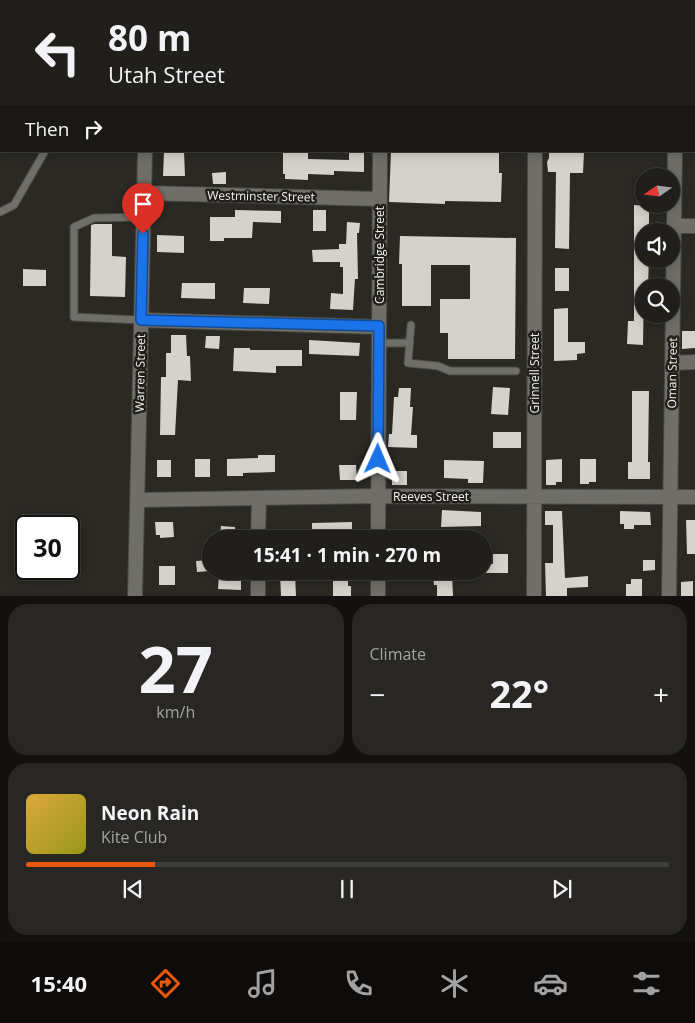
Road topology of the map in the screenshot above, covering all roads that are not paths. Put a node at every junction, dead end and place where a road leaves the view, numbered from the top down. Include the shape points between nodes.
1 (44, 152) edge
2 (145, 152) edge
3 (380, 152) edge
4 (535, 152) edge
5 (675, 152) edge
6 (144, 193) junction
7 (379, 199) junction
8 (0, 212) edge
9 (144, 217) junction
10 (674, 223) edge
11 (680, 226) edge
12 (695, 226) edge
13 (673, 268) edge
14 (141, 320) junction
15 (411, 325) dead end
16 (379, 326) junction
17 (379, 343) junction
18 (410, 343) junction
19 (695, 362) edge
20 (672, 363) junction
21 (516, 371) dead end
22 (378, 496) junction
23 (534, 497) junction
24 (670, 497) junction
25 (695, 497) edge
26 (259, 498) junction
27 (138, 500) junction
28 (258, 530) edge
29 (378, 530) edge
30 (258, 580) edge
31 (378, 580) edge
32 (135, 596) edge
33 (258, 596) edge
34 (378, 596) edge
35 (534, 596) edge
36 (669, 596) edge

1 - 8 lane via 14,205
2 - 6 street, Warren Street
3 - 7 street, Cambridge Street
4 - 23 street, Grinnell Street
5 - 10 street, Oman Street
6 - 7 street, Westminster Street
6 - 9 street, Warren Street
7 - 16 street, Cambridge Street
9 - 14 street, Warren Street
9 - 14 lane via 94,218 74,227 74,317
11 - 12 street
13 - 20 street, Oman Street
14 - 16 street
14 - 27 street, Warren Street
15 - 18 lane
16 - 17 street, Cambridge Street
17 - 18 lane
17 - 22 street, Cambridge Street
18 - 21 lane via 408,364 438,366 450,371
19 - 20 street
20 - 24 street, Oman Street
22 - 23 street, Reeves Street
22 - 26 street, Reeves Street
22 - 29 street, Cambridge Street
23 - 24 street, Reeves Street
23 - 35 street, Grinnell Street
24 - 25 street, Reeves Street
24 - 36 street, Oman Street
26 - 27 street, Reeves Street
26 - 28 street
27 - 32 street, Warren Street
30 - 33 street
31 - 34 street

